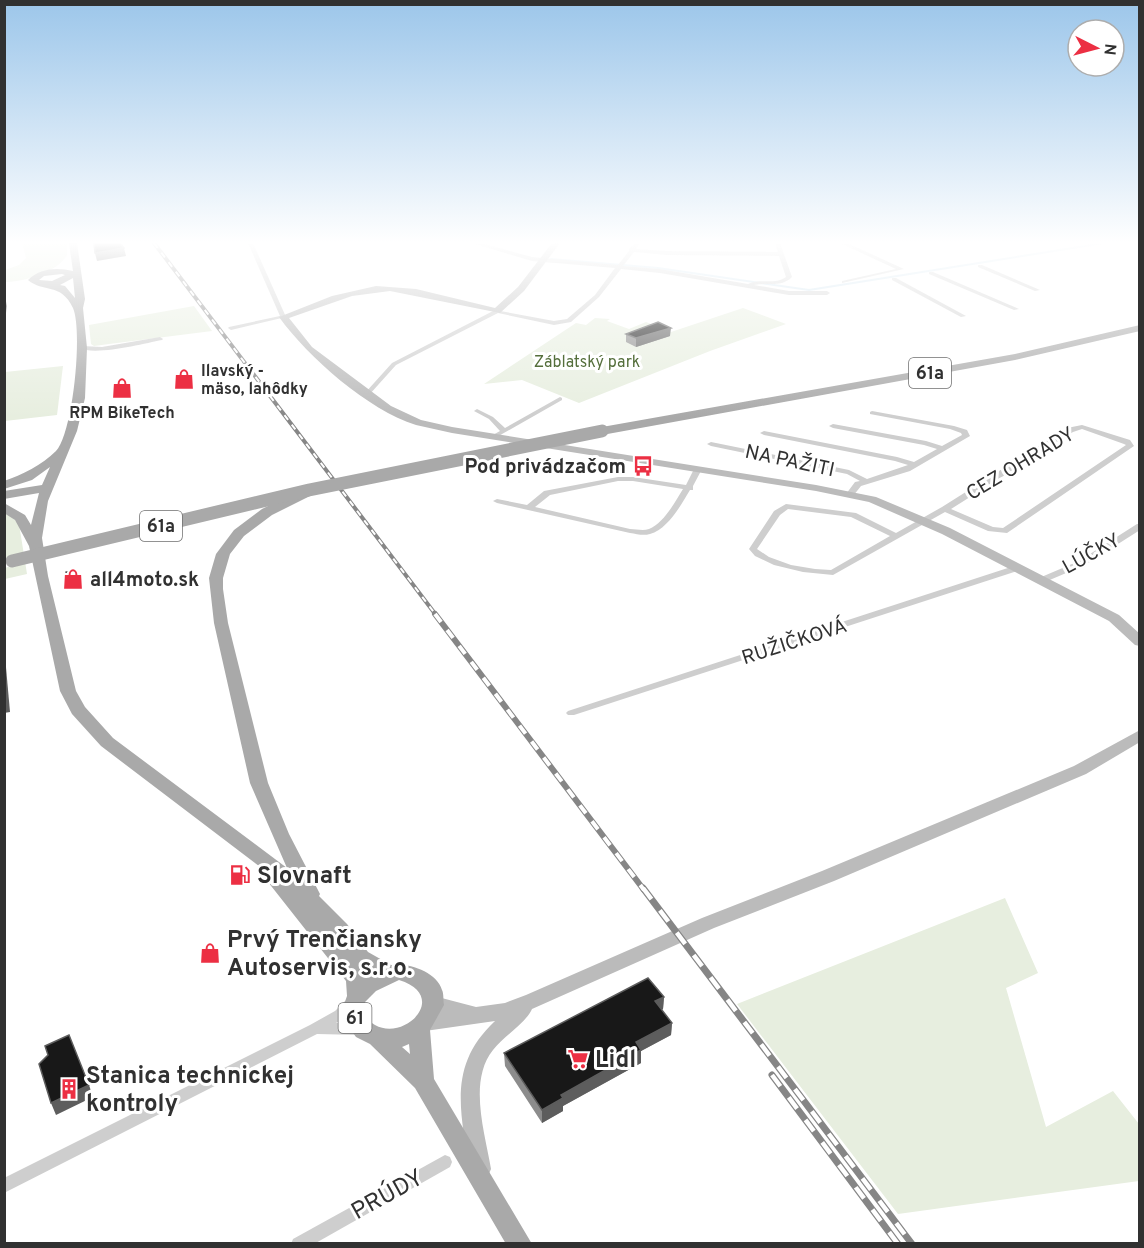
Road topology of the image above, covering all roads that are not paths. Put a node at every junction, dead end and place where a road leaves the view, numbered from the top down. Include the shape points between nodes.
1 (75, 301) edge
2 (79, 301) edge
3 (277, 301) edge
4 (330, 301) edge
5 (450, 301) edge
6 (509, 301) edge
7 (591, 301) edge
8 (935, 301) edge
9 (998, 301) edge
10 (78, 308) junction
11 (1016, 309) dead end
12 (498, 312) junction
13 (963, 316) dead end
14 (284, 317) junction
15 (231, 328) dead end
16 (1140, 328) edge
17 (160, 339) dead end
18 (82, 353) junction
19 (367, 394) junction
20 (560, 399) dead end
21 (477, 411) dead end
22 (872, 412) dead end
23 (833, 426) dead end
24 (764, 433) dead end
25 (499, 434) junction
26 (711, 444) dead end
27 (943, 450) junction
28 (63, 451) junction
29 (914, 465) junction
30 (698, 469) junction
31 (866, 482) junction
32 (4, 485) edge
33 (47, 488) junction
34 (690, 488) junction
35 (309, 490) junction
36 (4, 492) edge
37 (850, 494) junction
38 (497, 501) dead end
39 (4, 507) edge
40 (529, 508) junction
41 (945, 509) junction
42 (923, 521) junction
43 (1140, 526) edge
44 (896, 536) junction
45 (34, 545) junction
46 (8, 562) edge
47 (1017, 568) junction
48 (1042, 580) junction
49 (1140, 642) edge
50 (571, 713) dead end
51 (1140, 735) edge
52 (243, 842) junction
53 (313, 900) junction
54 (387, 973) junction
55 (356, 998) junction
56 (533, 1001) junction
57 (426, 1019) junction
58 (315, 1029) junction
59 (370, 1033) junction
60 (423, 1081) junction
61 (445, 1162) dead end
62 (480, 1174) junction
63 (4, 1186) edge
64 (298, 1244) edge
65 (520, 1244) edge

1 - 10 main road
2 - 10 main road, 61
3 - 14 street
4 - 14 street
5 - 12 street
6 - 12 street
7 - 12 street via 565,323
8 - 13 street
9 - 11 street
10 - 18 main road, 61
12 - 19 street via 394,364
14 - 15 street
14 - 19 street via 309,349
16 - 35 main road, 61a, bridge via 1015,357 602,431
17 - 18 street
18 - 28 main road, 61 via 79,398
19 - 25 street via 393,412 418,422
20 - 25 street
21 - 25 street via 501,425
22 - 27 street, NA PAŽITI via 952,427 966,434
23 - 27 street via 926,443
24 - 29 street, NA PAŽITI
25 - 30 street
26 - 31 street, NA PAŽITI via 849,472
27 - 29 street, NA PAŽITI
28 - 32 main road via 28,477
28 - 33 main road, 61
29 - 31 street, NA PAŽITI
30 - 34 street
30 - 37 street
31 - 37 street, NA PAŽITI via 856,485
33 - 36 main road
33 - 45 main road, 61 via 36,522
34 - 40 street via 618,479 546,493
34 - 40 street via 658,527 643,532
35 - 46 main road, 61a, bridge
35 - 53 main road, 61a, bridge via 251,522 230,543 216,578 216,599 259,783
37 - 42 street via 889,505
38 - 40 street
39 - 45 main road via 20,518
41 - 41 street, CEZ OHRADY via 1004,531 1130,446 1088,428 1076,427
41 - 42 street, CEZ OHRADY
42 - 44 street, CEZ OHRADY
42 - 47 street
43 - 48 street, LÚČKY via 1082,563
44 - 44 street, CEZ OHRADY via 853,515 786,506 753,549 764,560 828,573
45 - 52 main road, 61 via 64,682 78,710 107,742
47 - 48 street
47 - 50 street, RUŽIČKOVÁ
48 - 49 street via 1114,618
51 - 56 street via 1080,770 708,923
52 - 53 main road, 61
52 - 55 main road, 61 via 343,960 356,980
53 - 54 main road, 61 via 361,958
54 - 55 main road, 61 via 365,985
54 - 57 main road, 61 via 419,977 427,983 433,993
55 - 58 street via 340,1015
55 - 59 main road, 61 via 355,1017
56 - 57 street via 505,1011
56 - 62 street via 501,1025 479,1051 470,1074 469,1100
57 - 59 main road, 61 via 399,1038
57 - 60 main road, 61
58 - 59 street
58 - 63 street
59 - 60 main road, 61
60 - 62 main road, 61
61 - 64 street, PRÚDY
62 - 65 main road, 61

